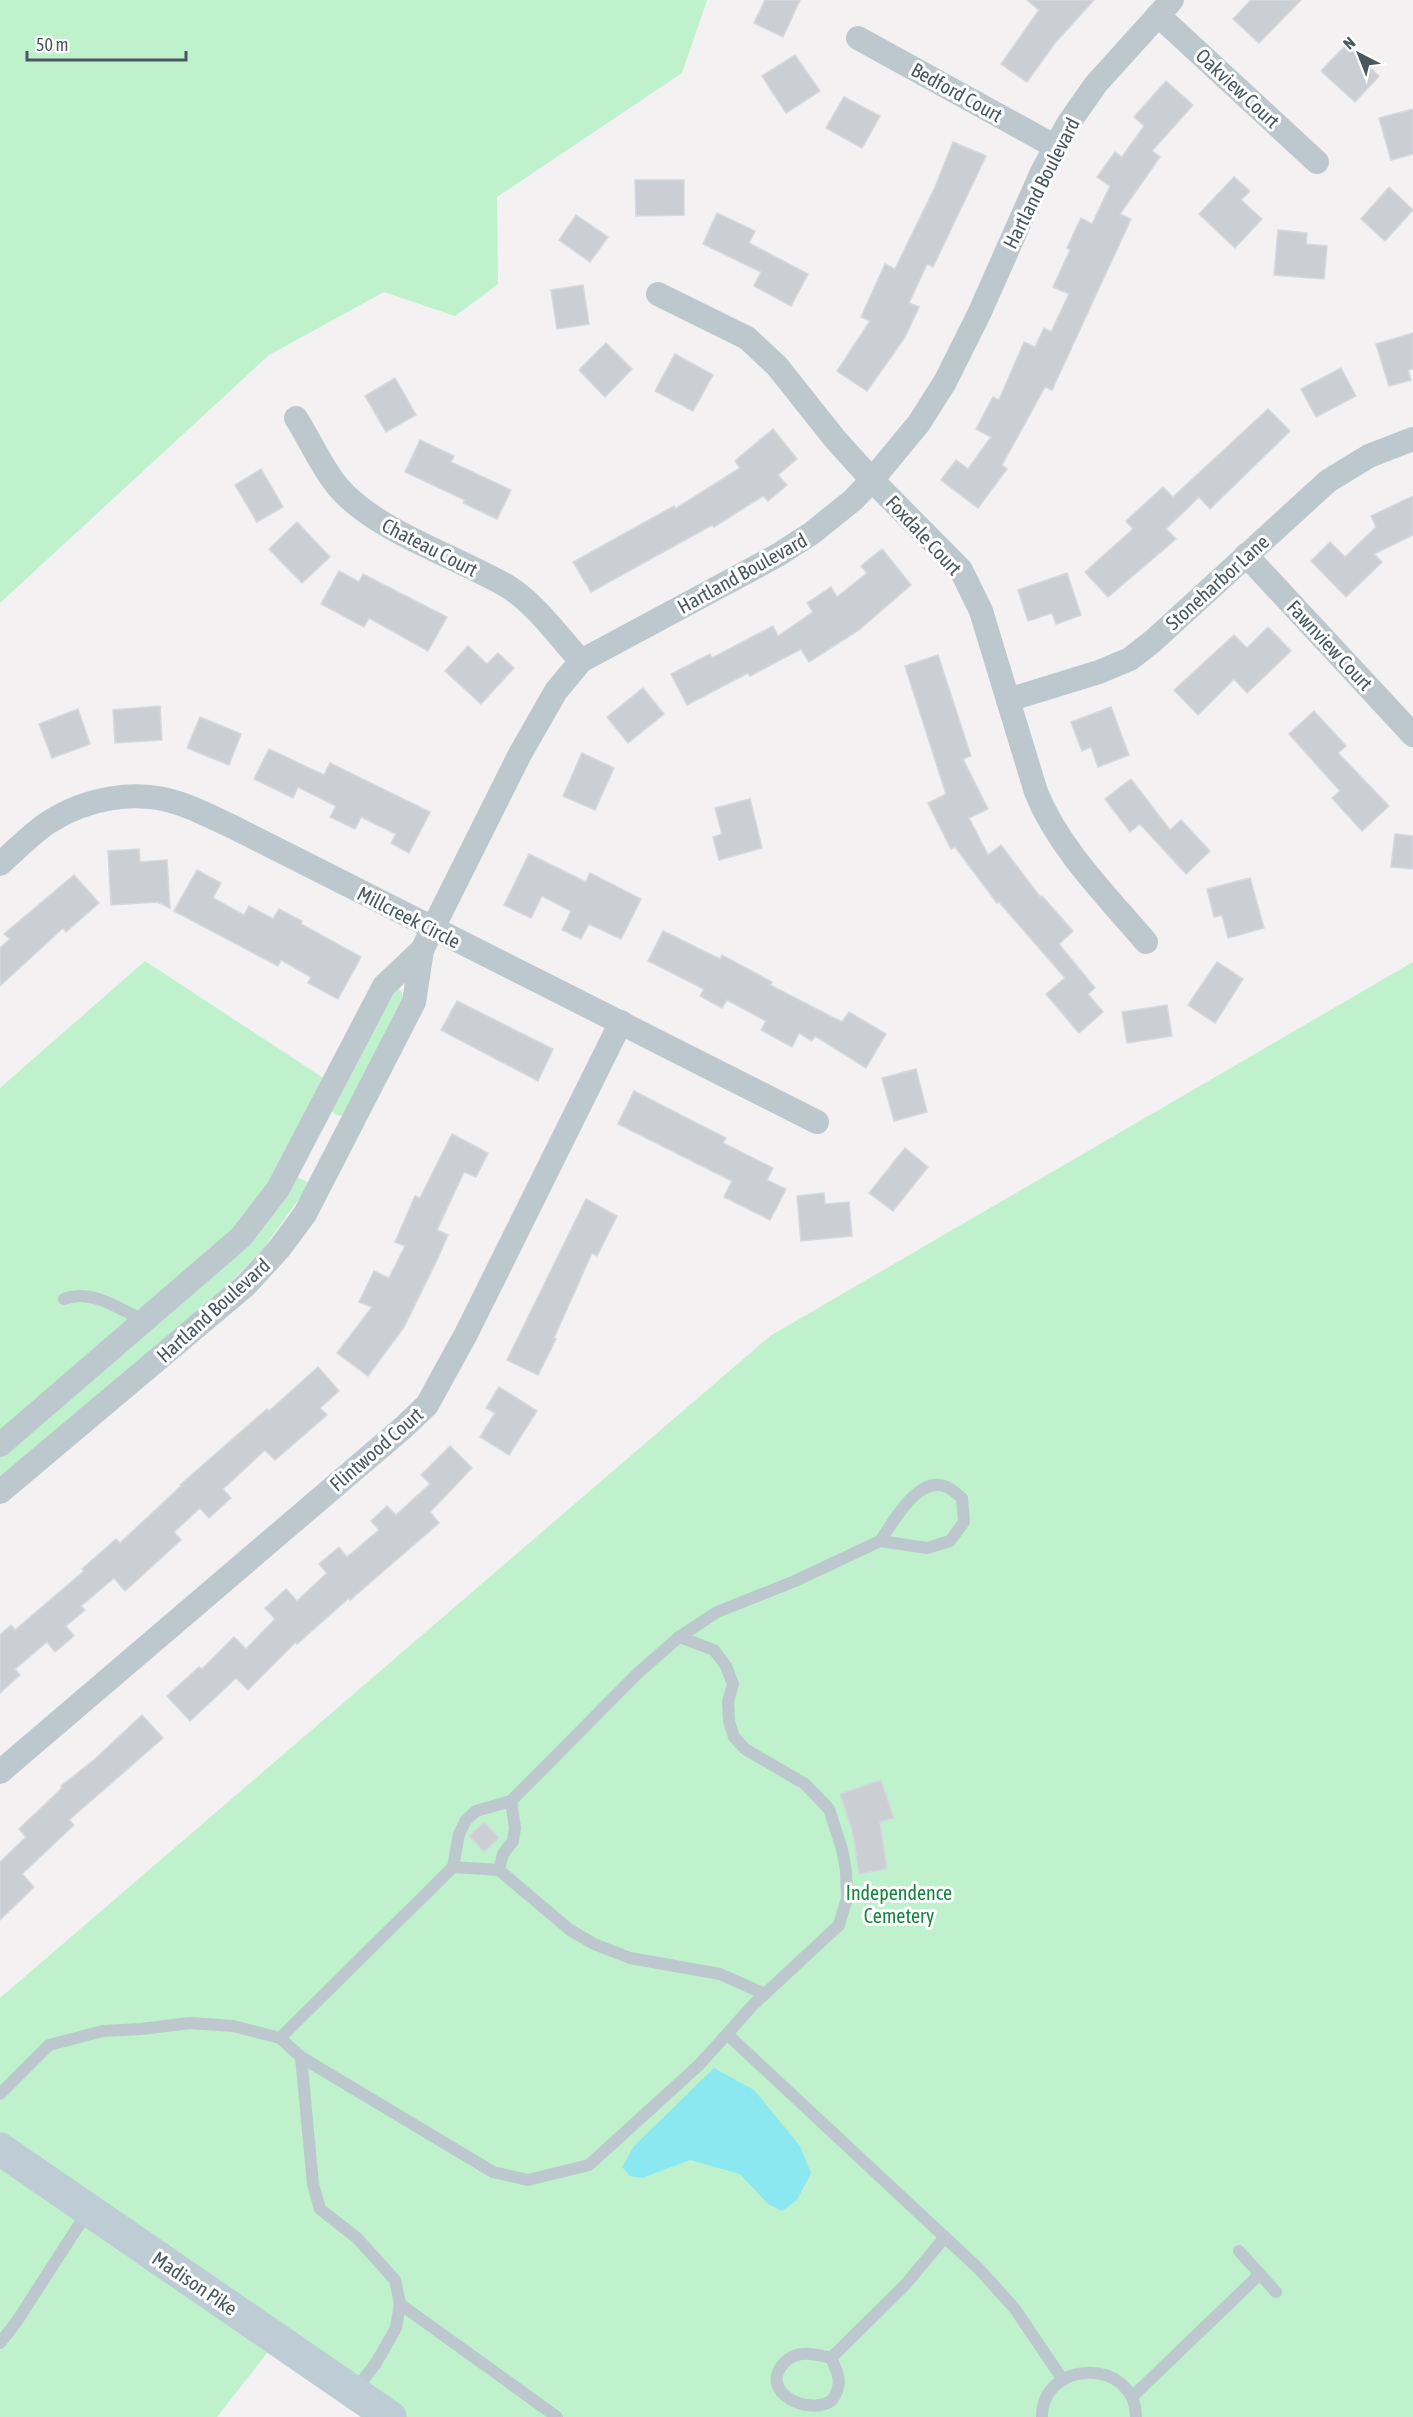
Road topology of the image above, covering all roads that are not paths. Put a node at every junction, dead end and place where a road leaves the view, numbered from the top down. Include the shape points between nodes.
1 (1165, 7) edge
2 (858, 38) dead end
3 (1056, 147) junction
4 (1317, 162) dead end
5 (658, 294) dead end
6 (296, 418) dead end
7 (1413, 439) edge
8 (872, 480) junction
9 (1246, 555) junction
10 (581, 661) junction
11 (1008, 700) junction
12 (1413, 735) edge
13 (0, 864) edge
14 (433, 929) junction
15 (1146, 942) dead end
16 (422, 950) junction
17 (621, 1023) junction
18 (817, 1122) dead end
19 (64, 1299) dead end
20 (144, 1321) junction
21 (0, 1445) edge
22 (0, 1492) edge
23 (880, 1541) junction
24 (678, 1636) junction
25 (0, 1772) edge
26 (512, 1801) junction
27 (453, 1867) junction
28 (499, 1870) junction
29 (765, 1994) junction
30 (728, 2034) junction
31 (280, 2038) junction
32 (301, 2057) junction
33 (0, 2094) edge
34 (0, 2149) edge
35 (88, 2210) junction
36 (945, 2237) junction
37 (1239, 2251) dead end
38 (1260, 2274) junction
39 (1276, 2292) dead end
40 (400, 2304) junction
41 (0, 2343) edge
42 (831, 2358) junction
43 (1063, 2380) junction
44 (354, 2392) junction
45 (1132, 2397) junction
46 (390, 2417) edge
47 (557, 2417) edge
48 (1042, 2417) edge
49 (1136, 2417) edge

1 - 3 street, Hartland Boulevard via 1096,84
1 - 4 street, Oakview Court
2 - 3 street, Bedford Court
3 - 8 street, Hartland Boulevard via 945,382 919,423
5 - 8 street, Foxdale Court via 747,338 777,366
6 - 10 street, Chateau Court via 338,487 357,505 378,520 509,587 532,606
7 - 9 street, Stoneharbor Lane via 1369,456 1328,481
8 - 10 street, Hartland Boulevard via 812,533 778,555
8 - 11 street, Foxdale Court via 961,570 981,611
9 - 11 street, Stoneharbor Lane via 1130,659
9 - 12 street, Fawnview Court
10 - 14 street, Hartland Boulevard via 556,691 519,754
11 - 15 street, Foxdale Court via 1046,817
13 - 14 street, Millcreek Circle via 48,823 73,809 102,799 144,797 177,803 233,827
14 - 16 street, Hartland Boulevard
14 - 17 street, Millcreek Circle
16 - 20 street, Hartland Boulevard via 384,986 278,1189 241,1237
16 - 22 street, Hartland Boulevard via 414,1002 305,1214 279,1249 246,1285
17 - 18 street, Millcreek Circle
17 - 25 street, Flintwood Court via 427,1405
19 - 20 lane via 79,1295 103,1300
20 - 21 street, Hartland Boulevard
23 - 23 lane via 913,1495 932,1486 947,1486 962,1498 964,1521 950,1541 927,1548
23 - 24 lane via 795,1581 717,1611
24 - 26 lane
24 - 29 lane via 714,1650 733,1684 728,1702 734,1737 745,1749 805,1784 829,1809 842,1849 847,1898 839,1925
26 - 27 lane via 476,1811 466,1820 459,1834
26 - 28 lane via 513,1841 503,1854
27 - 28 lane
27 - 31 lane
28 - 29 lane via 570,1930 594,1944 630,1958 720,1974
29 - 30 lane
30 - 32 lane via 590,2165 528,2181 493,2172
30 - 36 lane
31 - 32 lane
31 - 33 lane via 233,2026 190,2023 103,2031 49,2044
32 - 40 lane via 313,2184 320,2209 357,2238 395,2280
34 - 35 main road, Madison Pike
35 - 41 lane
35 - 44 main road, Madison Pike
36 - 42 lane via 905,2285
36 - 43 lane via 1015,2309
37 - 38 lane
38 - 39 lane
38 - 45 lane
40 - 44 lane via 396,2328
40 - 47 lane
42 - 42 lane via 810,2352 790,2357 777,2371 776,2386 785,2401 801,2411 815,2412 830,2404 839,2390 839,2374
43 - 45 lane via 1090,2371 1113,2377
43 - 48 lane via 1046,2398
44 - 46 main road, Madison Pike
45 - 49 lane

